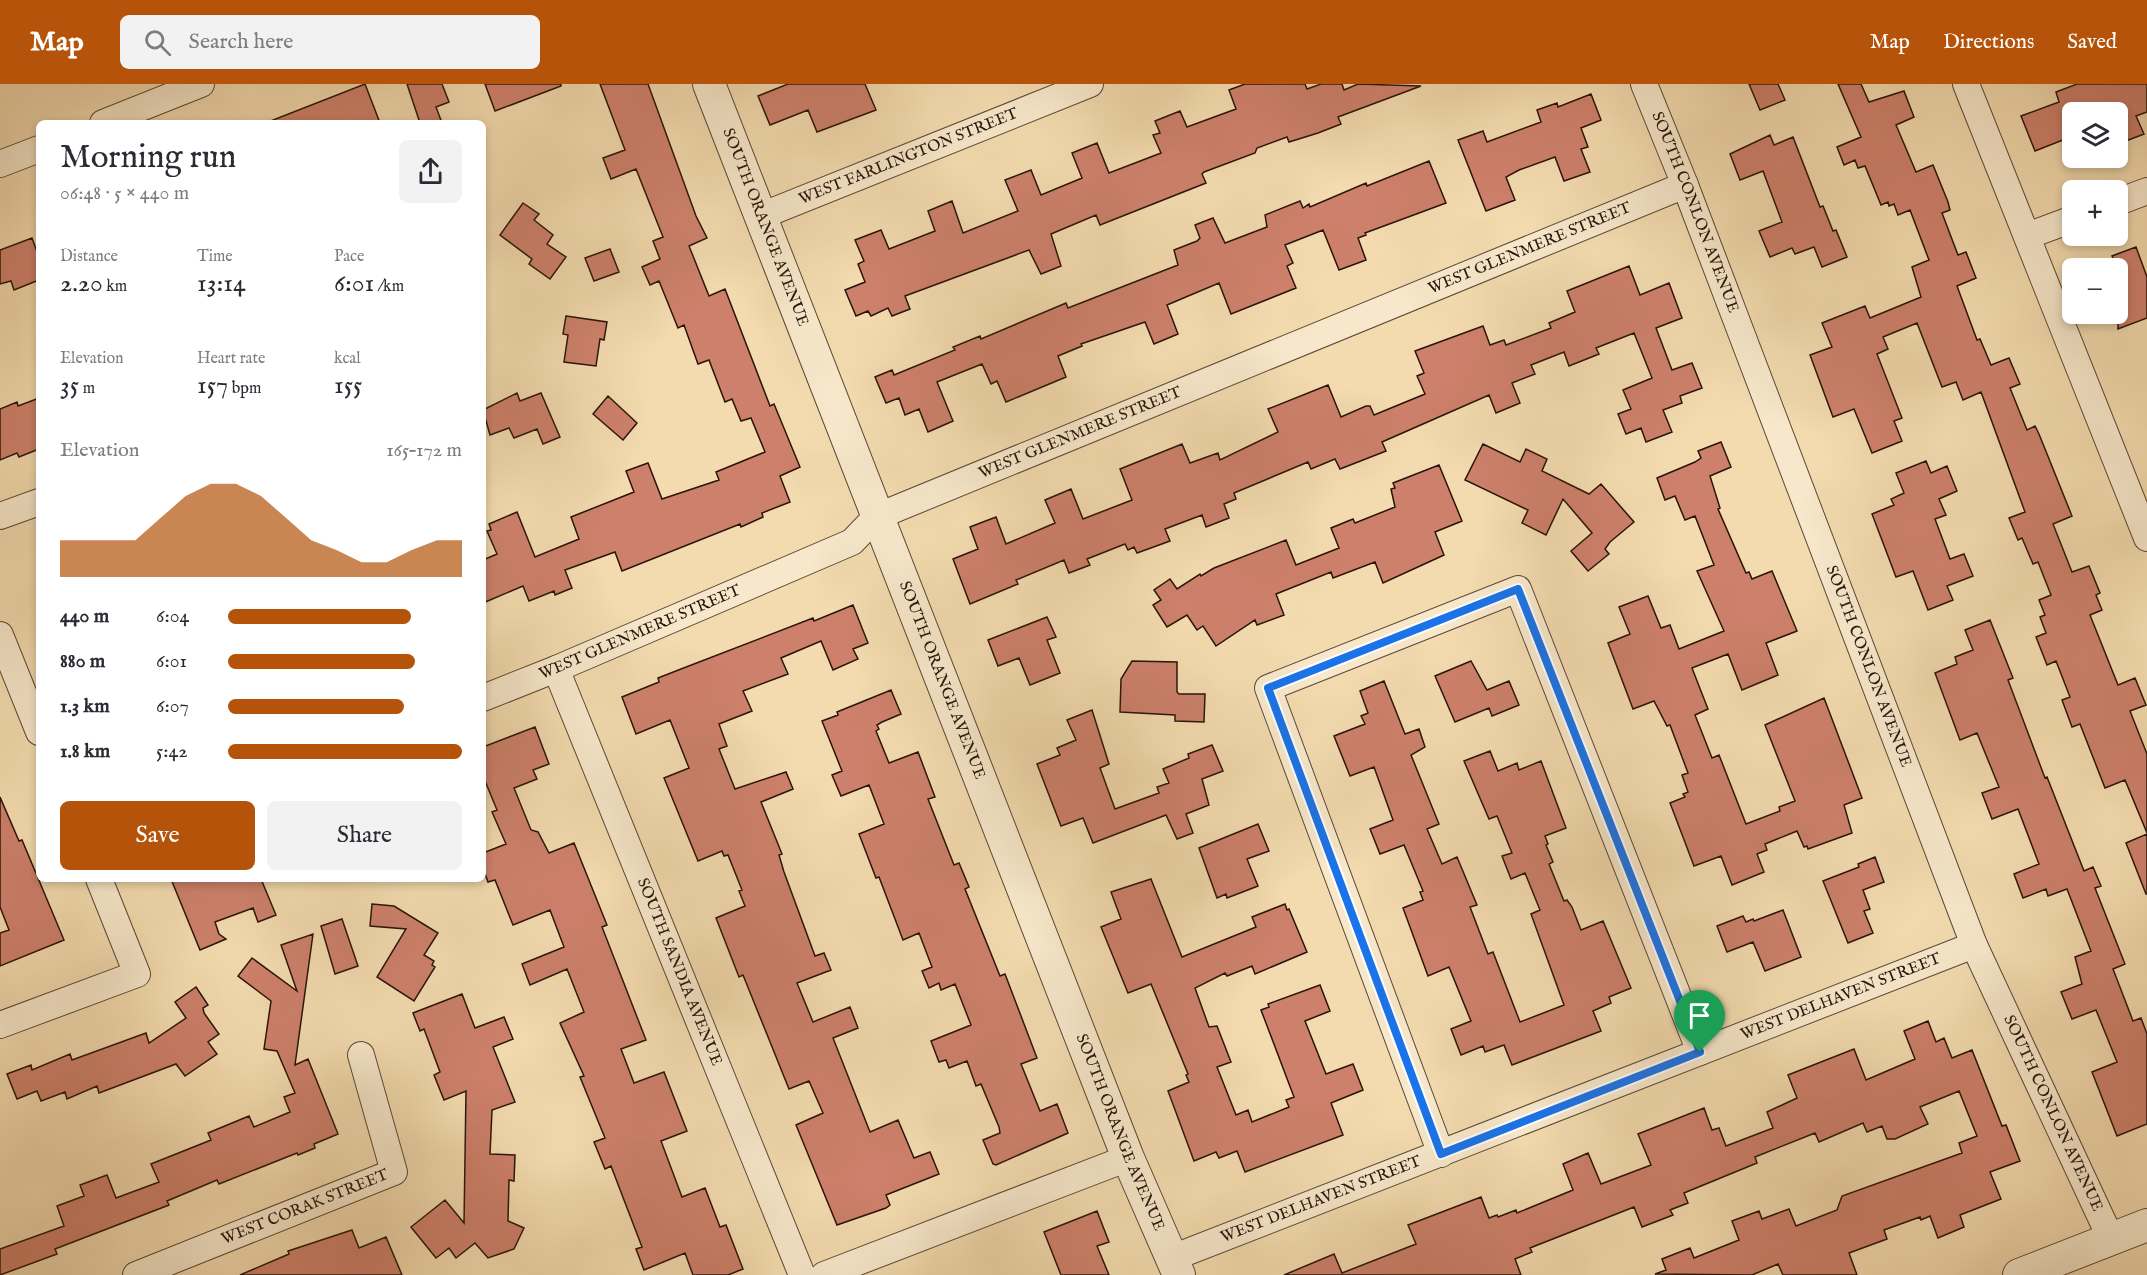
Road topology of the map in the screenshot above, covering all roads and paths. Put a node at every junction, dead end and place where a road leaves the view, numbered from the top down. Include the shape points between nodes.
1 (201, 84) edge
2 (709, 84) edge
3 (1090, 84) edge
4 (1644, 84) edge
5 (1966, 84) edge
6 (111, 120) edge
7 (36, 150) edge
8 (0, 164) edge
9 (1685, 185) junction
10 (2147, 191) edge
11 (2128, 198) edge
12 (761, 216) junction
13 (2062, 223) edge
14 (2027, 236) junction
15 (36, 503) edge
16 (0, 516) edge
17 (876, 517) junction
18 (2145, 529) edge
19 (0, 635) edge
20 (556, 669) junction
21 (486, 697) edge
22 (36, 725) edge
23 (100, 882) edge
24 (1974, 945) junction
25 (0, 1025) edge
26 (1700, 1052) junction
27 (361, 1054) dead end
28 (1441, 1154) junction
29 (1128, 1158) junction
30 (2147, 1225) edge
31 (2111, 1239) junction
32 (1175, 1266) edge
33 (136, 1275) edge
34 (802, 1275) edge
35 (824, 1275) edge
36 (2019, 1275) edge

1 - 6 street
2 - 12 street, SOUTH ORANGE AVENUE
3 - 12 street, WEST FARLINGTON STREET
4 - 9 street, SOUTH CONLON AVENUE
5 - 14 street
7 - 8 street
9 - 17 street, WEST GLENMERE STREET
9 - 24 street, SOUTH CONLON AVENUE
10 - 11 street
12 - 17 street, SOUTH ORANGE AVENUE
13 - 14 street
14 - 18 street
15 - 16 street
17 - 20 street, WEST GLENMERE STREET via 852,542
17 - 29 street, SOUTH ORANGE AVENUE
19 - 22 street
20 - 21 street, WEST GLENMERE STREET
20 - 34 street, SOUTH SANDIA AVENUE
23 - 25 street via 137,974
24 - 26 street, WEST DELHAVEN STREET
24 - 31 street, SOUTH CONLON AVENUE
26 - 28 street, WEST DELHAVEN STREET
26 - 28 street via 1518,589 1268,688
27 - 33 street, WEST CORAK STREET via 394,1172
28 - 32 street, WEST DELHAVEN STREET
29 - 32 street, SOUTH ORANGE AVENUE
29 - 35 street
30 - 31 street
31 - 36 street

